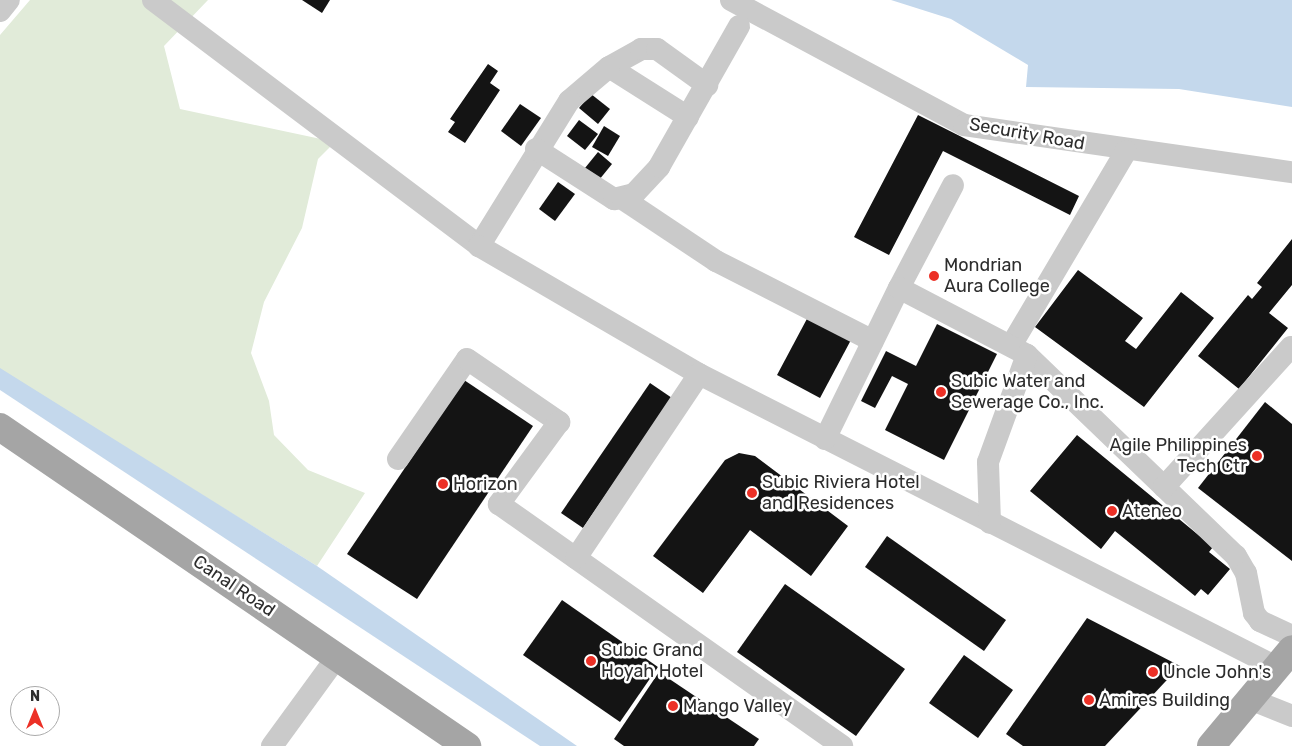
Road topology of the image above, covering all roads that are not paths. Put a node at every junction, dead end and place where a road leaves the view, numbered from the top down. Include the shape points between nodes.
1 (9, 0) edge
2 (153, 0) edge
3 (731, 0) edge
4 (0, 10) edge
5 (739, 26) dead end
6 (609, 67) junction
7 (707, 85) junction
8 (688, 117) junction
9 (536, 149) junction
10 (1126, 151) junction
11 (1292, 172) edge
12 (953, 185) dead end
13 (623, 199) junction
14 (479, 246) junction
15 (899, 288) junction
16 (873, 341) junction
17 (1291, 347) edge
18 (1020, 349) junction
19 (699, 374) junction
20 (0, 427) edge
21 (825, 439) junction
22 (398, 459) dead end
23 (1164, 487) junction
24 (990, 523) junction
25 (576, 558) junction
26 (1292, 636) edge
27 (337, 657) junction
28 (1287, 663) edge
29 (1250, 699) junction
30 (1292, 716) edge
31 (272, 746) edge
32 (467, 746) edge
33 (842, 746) edge
34 (1211, 746) edge

1 - 4 street
2 - 14 street
3 - 10 street, Security Road via 964,125
5 - 7 street
6 - 7 street via 641,49 657,49
6 - 8 street
6 - 9 street via 570,101
7 - 8 street
8 - 13 street via 659,167 634,194
9 - 13 street via 614,199
9 - 14 street
10 - 11 street, Security Road
10 - 18 street
12 - 15 street
13 - 16 street via 716,260
14 - 19 street
15 - 16 street
15 - 18 street
16 - 21 street
17 - 23 street
18 - 23 street
18 - 24 street via 988,462
19 - 21 street
19 - 25 street
20 - 27 main road, Canal Road
21 - 24 street
22 - 25 street via 467,359 559,422 499,504
23 - 26 street via 1236,556 1260,621
24 - 28 street
25 - 33 street
27 - 31 street
27 - 32 main road, Canal Road
28 - 29 main road
29 - 30 street
29 - 34 main road

